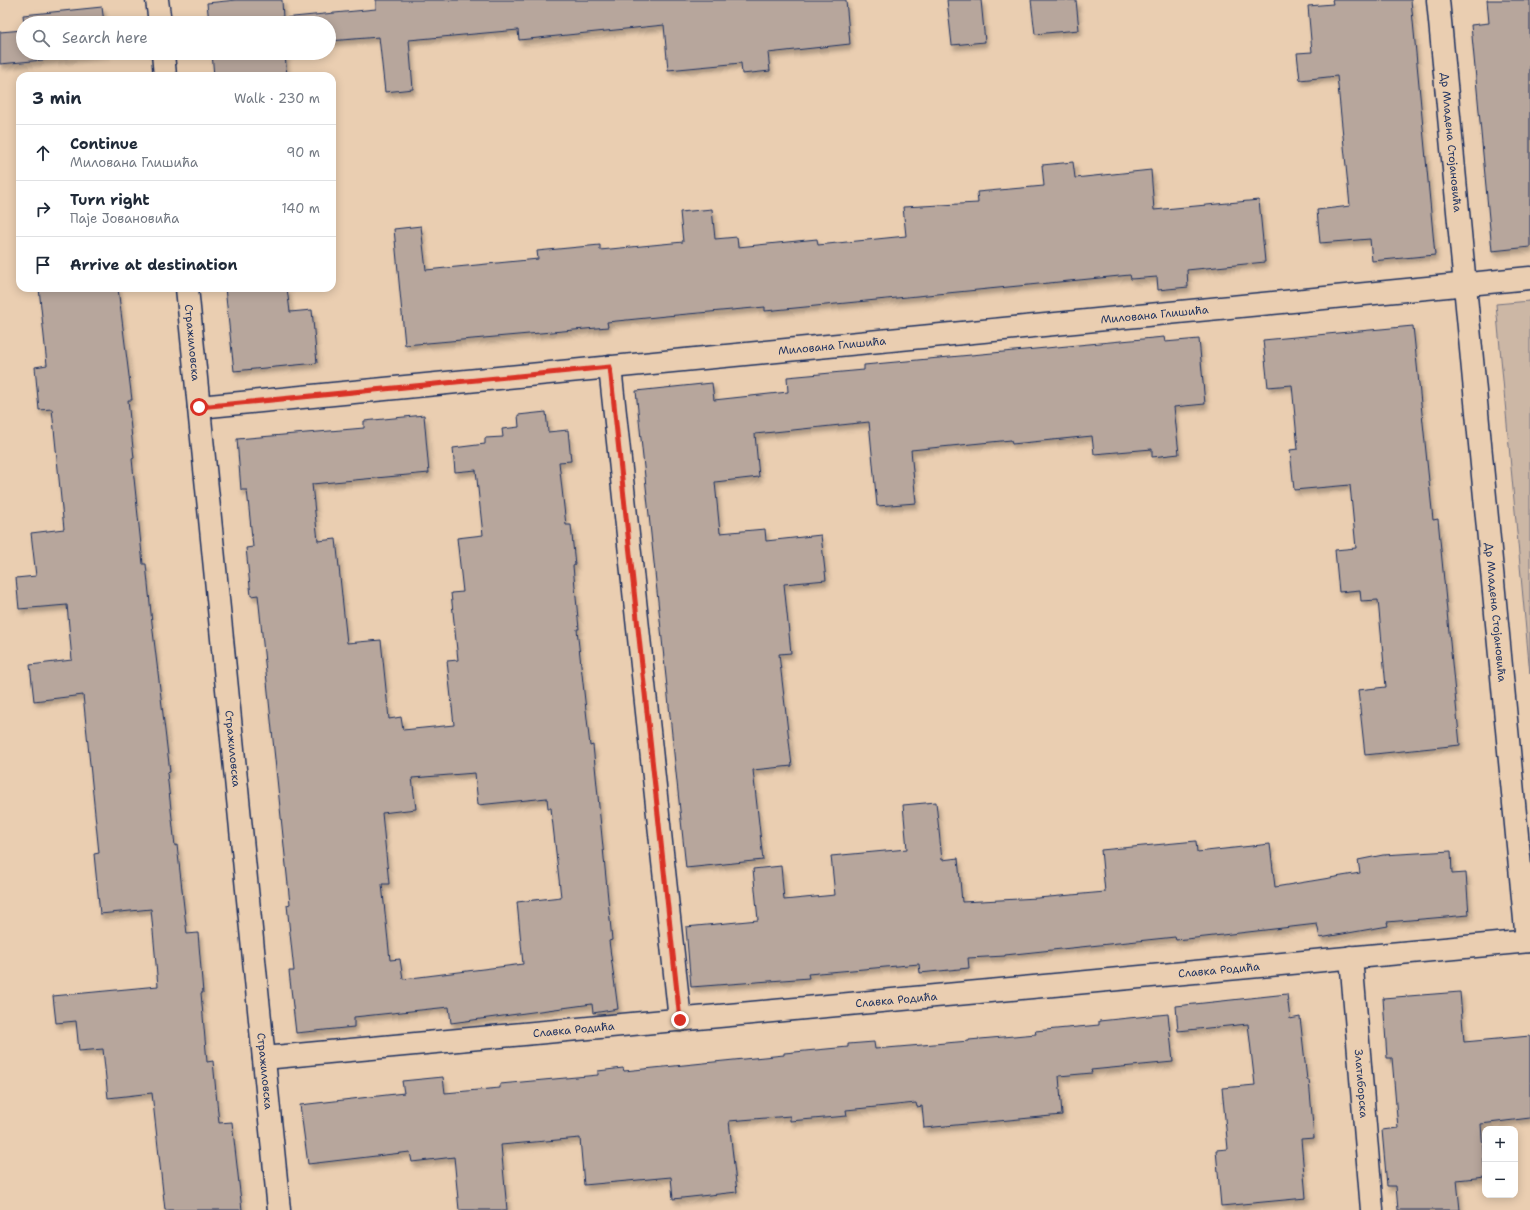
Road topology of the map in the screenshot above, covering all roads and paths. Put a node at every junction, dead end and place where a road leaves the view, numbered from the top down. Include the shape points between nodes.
1 (157, 0) edge
2 (1438, 0) edge
3 (159, 16) edge
4 (164, 60) edge
5 (165, 72) edge
6 (1530, 278) edge
7 (1465, 284) junction
8 (187, 292) edge
9 (610, 367) junction
10 (199, 407) junction
11 (1528, 941) edge
12 (1351, 957) junction
13 (680, 1020) junction
14 (264, 1058) junction
15 (279, 1210) edge
16 (1372, 1210) edge

1 - 3 street
2 - 7 street, Др Младена Стојановића
4 - 5 street
6 - 7 street
7 - 9 street, Милована Глишића
7 - 11 street, Др Младена Стојановића
8 - 10 street, Стражиловска
9 - 10 street, Милована Глишића
9 - 13 street
10 - 14 street, Стражиловска
11 - 12 street, Славка Родића
12 - 13 street, Славка Родића
12 - 16 street, Златиборска
13 - 14 street, Славка Родића
14 - 15 street, Стражиловска

